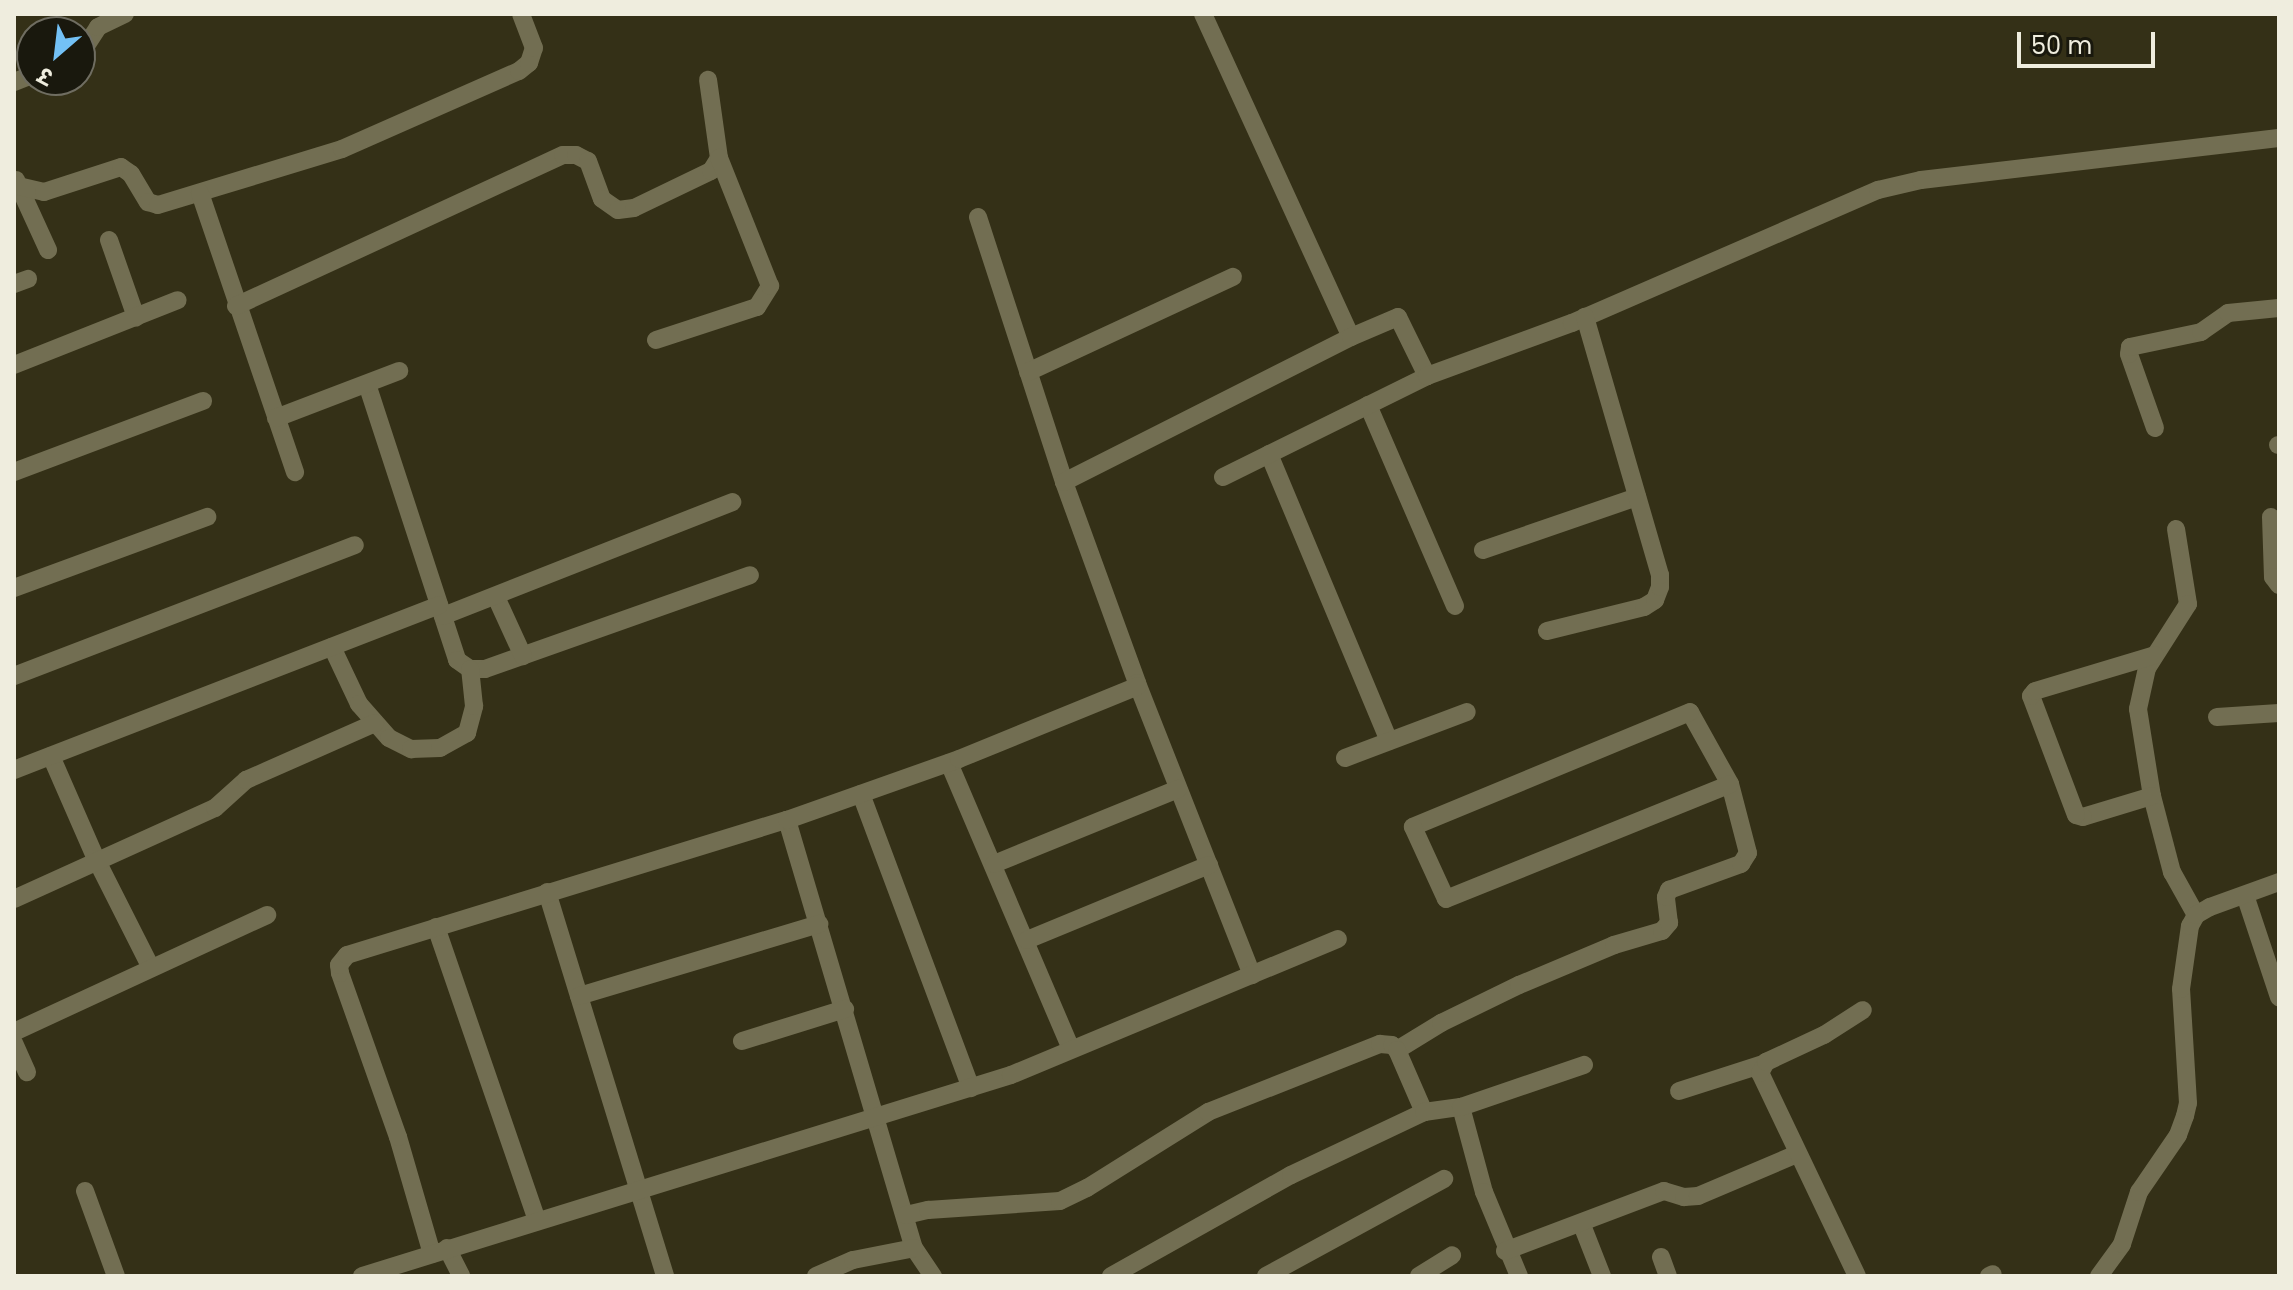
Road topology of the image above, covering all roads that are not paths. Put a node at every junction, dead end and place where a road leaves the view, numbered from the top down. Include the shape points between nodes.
1 (125, 14) edge
2 (521, 14) edge
3 (1203, 14) edge
4 (96, 30) edge
5 (708, 80) dead end
6 (2279, 138) edge
7 (719, 158) junction
8 (15, 182) edge
9 (200, 193) junction
10 (978, 217) dead end
11 (109, 240) dead end
12 (48, 250) dead end
13 (1233, 277) dead end
14 (178, 300) dead end
15 (236, 306) junction
16 (2279, 308) edge
17 (136, 317) junction
18 (1585, 317) junction
19 (1351, 337) junction
20 (656, 340) dead end
21 (14, 365) edge
22 (399, 371) dead end
23 (1028, 372) junction
24 (1427, 376) junction
25 (367, 384) junction
26 (203, 401) dead end
27 (1368, 405) junction
28 (276, 418) junction
29 (2155, 428) dead end
30 (1269, 454) junction
31 (14, 472) edge
32 (295, 472) dead end
33 (1223, 477) dead end
34 (1064, 482) junction
35 (1637, 497) junction
36 (732, 502) dead end
37 (207, 517) dead end
38 (2271, 517) dead end
39 (2176, 529) dead end
40 (355, 545) dead end
41 (1483, 550) dead end
42 (750, 575) dead end
43 (2279, 585) edge
44 (14, 588) edge
45 (496, 597) junction
46 (1455, 606) dead end
47 (441, 610) junction
48 (1547, 631) dead end
49 (332, 647) junction
50 (2155, 655) junction
51 (523, 656) junction
52 (470, 669) junction
53 (14, 676) edge
54 (1138, 686) junction
55 (1467, 712) dead end
56 (2279, 713) edge
57 (2217, 717) dead end
58 (375, 723) junction
59 (1389, 741) junction
60 (51, 756) junction
61 (1345, 758) dead end
62 (949, 763) junction
63 (14, 770) edge
64 (1730, 784) junction
65 (1178, 789) junction
66 (861, 794) junction
67 (2152, 796) junction
68 (787, 820) junction
69 (96, 859) junction
70 (994, 864) junction
71 (1209, 865) junction
72 (2279, 882) edge
73 (547, 892) junction
74 (2245, 895) junction
75 (14, 899) edge
76 (267, 915) dead end
77 (2196, 915) junction
78 (819, 924) junction
79 (436, 927) junction
80 (1338, 939) dead end
81 (1027, 940) junction
82 (151, 968) junction
83 (1252, 975) junction
84 (579, 996) junction
85 (2279, 997) edge
86 (845, 1009) junction
87 (1863, 1010) dead end
88 (14, 1032) edge
89 (742, 1041) dead end
90 (14, 1043) edge
91 (1071, 1049) junction
92 (1397, 1050) junction
93 (1763, 1064) junction
94 (1584, 1065) dead end
95 (27, 1072) dead end
96 (971, 1088) junction
97 (1679, 1091) dead end
98 (1461, 1107) junction
99 (1424, 1112) junction
100 (875, 1117) junction
101 (1797, 1154) junction
102 (1444, 1179) dead end
103 (85, 1191) dead end
104 (640, 1191) junction
105 (906, 1215) junction
106 (537, 1221) junction
107 (1582, 1225) junction
108 (914, 1248) junction
109 (439, 1251) junction
110 (1505, 1251) junction
111 (1452, 1255) dead end
112 (1661, 1257) dead end
113 (116, 1276) edge
114 (362, 1276) edge
115 (461, 1276) edge
116 (665, 1276) edge
117 (816, 1276) edge
118 (933, 1276) edge
119 (1111, 1276) edge
120 (1266, 1276) edge
121 (1419, 1276) edge
122 (1519, 1276) edge
123 (1602, 1276) edge
124 (1668, 1276) edge
125 (1857, 1276) edge
126 (2099, 1276) edge

1 - 4 street
2 - 9 street via 534,48 529,63 519,71 342,149
3 - 19 street
5 - 7 street
6 - 18 street via 1936,178 1878,190
7 - 15 street via 711,171 624,211 606,203 588,161 563,155
7 - 20 street via 770,286 757,307
8 - 9 street via 44,192 121,167 153,204
8 - 12 street
9 - 15 street
10 - 23 street
11 - 17 street
13 - 23 street
14 - 17 street
15 - 28 street
16 - 29 street via 2228,313 2201,332 2130,347
17 - 21 street
18 - 24 street
18 - 35 street
19 - 24 street via 1398,317
19 - 34 street
22 - 25 street
23 - 34 street
24 - 27 street
25 - 28 street
25 - 47 street
26 - 31 street
27 - 30 street
27 - 46 street
28 - 32 street
30 - 33 street
30 - 59 street
34 - 54 street
35 - 41 street
35 - 48 street via 1660,575 1655,600
36 - 45 street
37 - 44 street
38 - 43 street via 2273,577
39 - 50 street via 2188,604
40 - 53 street
42 - 51 street
45 - 47 street
45 - 51 street
47 - 49 street
47 - 52 street via 457,660
49 - 58 street via 359,704
49 - 60 street
50 - 67 street via 2143,677 2138,709
50 - 67 street via 2031,695 2075,814 2083,817
51 - 52 street
52 - 58 street via 472,721 458,741 411,749
54 - 62 street
54 - 65 street
55 - 59 street
56 - 57 street
58 - 69 street via 246,780 215,808
59 - 61 street
60 - 63 street
60 - 69 street
62 - 66 street
62 - 70 street
64 - 64 street via 1690,712 1413,827 1446,899
64 - 92 street via 1747,857 1741,864 1669,890 1665,929 1519,985
65 - 70 street
65 - 71 street
66 - 68 street
66 - 96 street
67 - 77 street via 2172,872
68 - 73 street
68 - 78 street
69 - 75 street
69 - 82 street
70 - 81 street
71 - 81 street
71 - 83 street
72 - 74 street
73 - 79 street
73 - 84 street
74 - 77 street
74 - 85 street
76 - 82 street
77 - 126 street via 2181,989 2185,1116 2139,1192 2122,1244
78 - 84 street
78 - 86 street
79 - 106 street
79 - 109 street via 347,955 339,965
80 - 83 street
81 - 91 street
82 - 88 street
83 - 91 street
84 - 104 street
86 - 89 street
86 - 100 street
87 - 93 street
90 - 95 street
91 - 96 street
92 - 99 street
92 - 105 street via 1380,1044 1208,1112 1060,1201
93 - 97 street
93 - 101 street via 1760,1073
94 - 98 street
96 - 100 street
98 - 99 street
98 - 110 street
99 - 119 street via 1291,1175
100 - 104 street
100 - 105 street
101 - 107 street via 1698,1196 1664,1191
101 - 125 street
102 - 120 street
103 - 113 street
104 - 106 street
104 - 116 street
105 - 108 street
106 - 109 street
107 - 110 street
107 - 123 street
108 - 117 street via 853,1260
108 - 118 street
109 - 114 street
109 - 115 street
110 - 122 street
111 - 121 street
112 - 124 street

